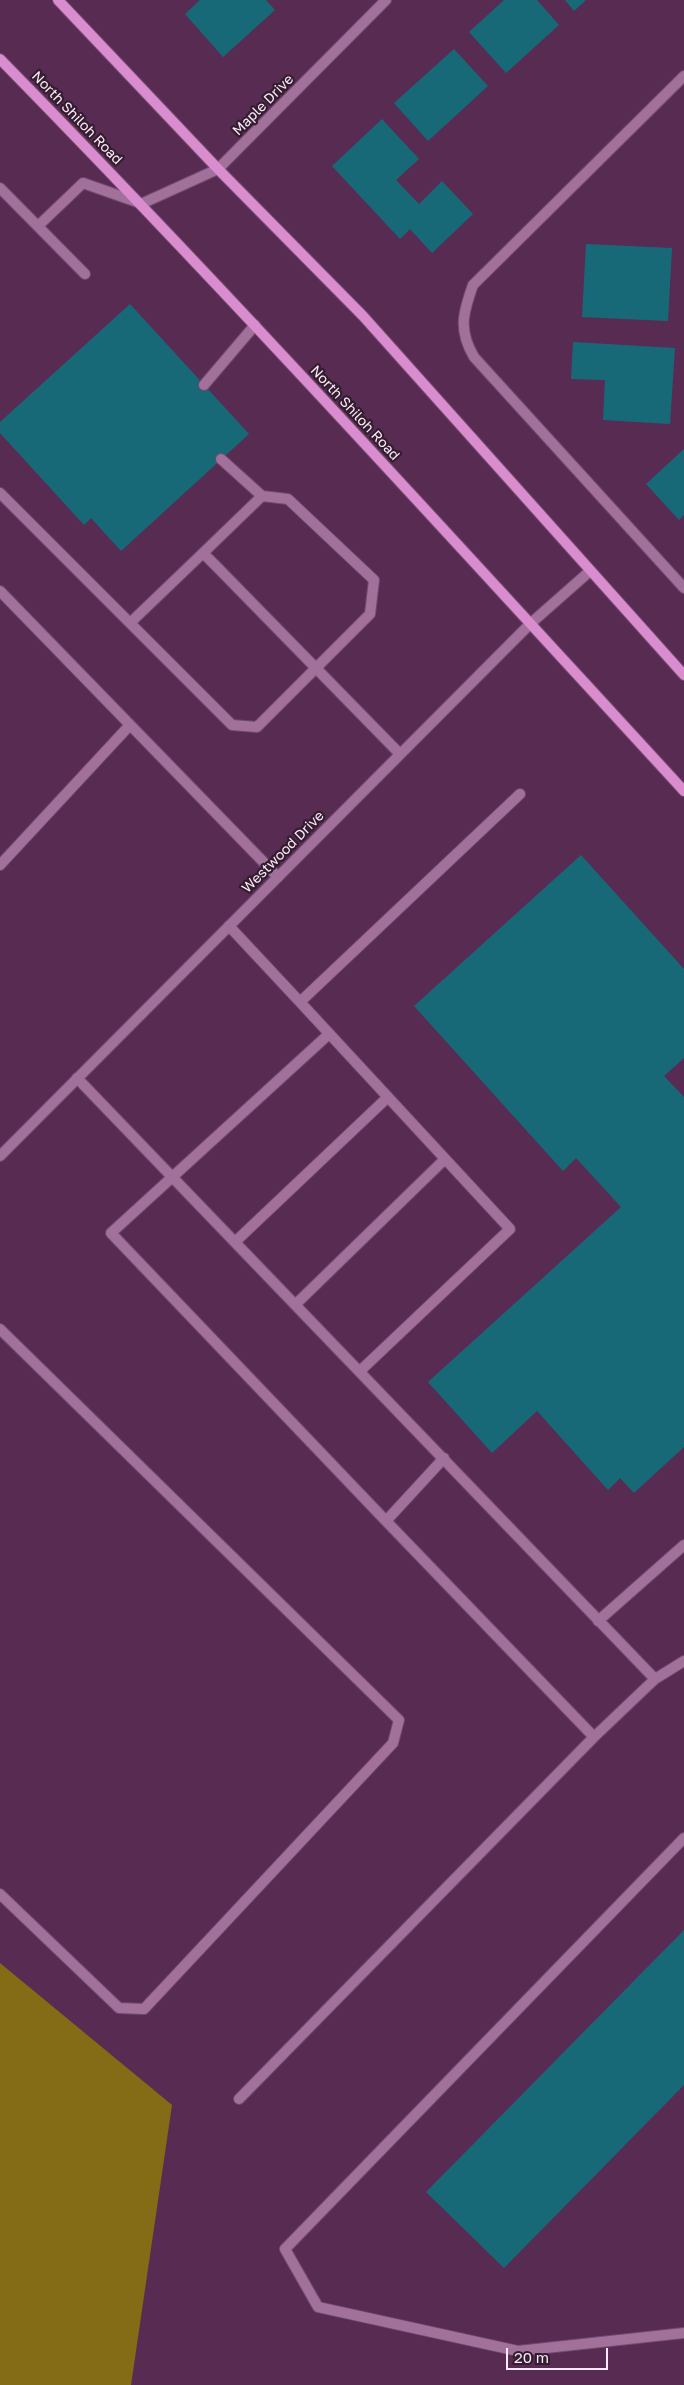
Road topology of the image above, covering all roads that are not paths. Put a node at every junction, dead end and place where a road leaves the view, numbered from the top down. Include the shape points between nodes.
1 (58, 0) edge
2 (386, 0) edge
3 (0, 59) edge
4 (684, 76) edge
5 (218, 169) junction
6 (0, 188) edge
7 (141, 204) junction
8 (38, 226) junction
9 (85, 274) dead end
10 (255, 325) junction
11 (204, 385) dead end
12 (222, 459) dead end
13 (0, 493) edge
14 (262, 496) junction
15 (202, 552) junction
16 (590, 571) junction
17 (684, 588) edge
18 (0, 591) edge
19 (130, 623) junction
20 (530, 624) junction
21 (316, 668) junction
22 (684, 675) edge
23 (130, 725) junction
24 (400, 753) junction
25 (684, 791) edge
26 (520, 794) dead end
27 (0, 866) edge
28 (278, 877) junction
29 (229, 926) junction
30 (300, 1002) junction
31 (330, 1034) junction
32 (77, 1078) junction
33 (388, 1097) junction
34 (0, 1156) edge
35 (445, 1159) junction
36 (172, 1177) junction
37 (235, 1242) junction
38 (296, 1304) junction
39 (0, 1329) edge
40 (360, 1371) junction
41 (444, 1458) junction
42 (386, 1521) junction
43 (684, 1545) edge
44 (598, 1621) junction
45 (684, 1661) edge
46 (655, 1680) junction
47 (594, 1738) junction
48 (684, 1838) edge
49 (0, 1894) edge
50 (239, 2099) dead end
51 (684, 2333) edge

1 - 5 main road
2 - 5 street, Maple Drive
3 - 7 main road, North Shiloh Road
4 - 17 street via 472,285 463,314 466,343 474,357
5 - 7 street, Maple Drive
5 - 16 main road via 363,316
6 - 8 street
7 - 8 street via 83,183
7 - 10 main road, North Shiloh Road
8 - 9 street
10 - 11 street
10 - 20 main road, North Shiloh Road
12 - 14 street
13 - 19 street
14 - 15 street
14 - 21 street via 288,499 374,580 370,614
15 - 19 street
15 - 21 street
16 - 20 street, Westwood Drive
16 - 22 main road
18 - 23 street
19 - 21 street via 232,725 256,727
20 - 24 street, Westwood Drive
20 - 25 main road, North Shiloh Road
21 - 24 street
23 - 27 street
23 - 28 street
24 - 28 street, Westwood Drive
26 - 30 street
28 - 29 street, Westwood Drive
29 - 30 street
29 - 32 street, Westwood Drive
30 - 31 street
31 - 33 street
31 - 36 street
32 - 34 street, Westwood Drive
32 - 36 street
33 - 35 street
33 - 37 street
35 - 38 street
35 - 40 street via 510,1229
36 - 37 street
36 - 42 street via 111,1234
37 - 38 street
38 - 40 street
39 - 49 street via 398,1720 393,1743 144,2009 118,2008
40 - 41 street
41 - 42 street
41 - 44 street
42 - 47 street
43 - 44 street
44 - 46 street
45 - 46 street
46 - 47 street
47 - 50 street
48 - 51 street via 285,2250 318,2307 518,2351

